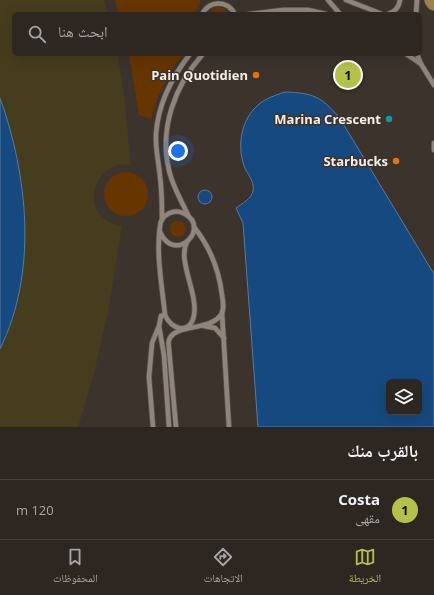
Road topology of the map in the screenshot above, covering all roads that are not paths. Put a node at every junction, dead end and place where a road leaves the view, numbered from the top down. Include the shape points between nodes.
1 (226, 0) edge
2 (328, 0) edge
3 (346, 0) edge
4 (400, 0) edge
5 (417, 0) edge
6 (432, 0) edge
7 (213, 2) edge
8 (434, 3) edge
9 (228, 5) junction
10 (204, 12) edge
11 (233, 12) edge
12 (266, 12) edge
13 (317, 12) edge
14 (338, 12) edge
15 (377, 12) edge
16 (392, 12) edge
17 (416, 12) edge
18 (189, 56) edge
19 (201, 56) edge
20 (409, 56) edge
21 (418, 56) edge
22 (421, 64) junction
23 (434, 85) edge
24 (434, 143) edge
25 (434, 150) edge
26 (188, 215) junction
27 (162, 220) junction
28 (194, 227) junction
29 (160, 232) junction
30 (187, 242) junction
31 (222, 313) junction
32 (165, 315) junction
33 (159, 326) junction
34 (204, 326) junction
35 (186, 328) junction
36 (224, 340) junction
37 (153, 427) edge
38 (169, 427) edge
39 (176, 427) edge
40 (229, 427) edge

1 - 9 lane
2 - 14 lane
3 - 15 lane
4 - 16 lane via 398,7
5 - 17 lane
6 - 8 main road
7 - 9 lane
7 - 10 lane
9 - 11 lane
12 - 13 lane
18 - 27 lane via 172,81 158,117 156,147
19 - 26 lane via 180,85 167,128 166,153 169,171
20 - 22 lane
21 - 22 lane
22 - 23 lane
24 - 25 lane
26 - 27 lane via 170,212
26 - 28 lane
27 - 29 lane
28 - 30 lane
28 - 31 lane via 209,250 218,272 223,301
29 - 30 lane via 166,242 171,244
29 - 32 lane via 159,253
30 - 35 lane via 184,252 194,301 194,315 190,326
31 - 34 lane
31 - 36 lane
32 - 33 lane via 161,316
32 - 35 lane via 176,328
33 - 37 lane via 152,343 149,377
33 - 38 lane via 164,355
34 - 35 lane
34 - 36 lane via 215,328
35 - 39 lane via 174,332 169,340
36 - 40 lane

